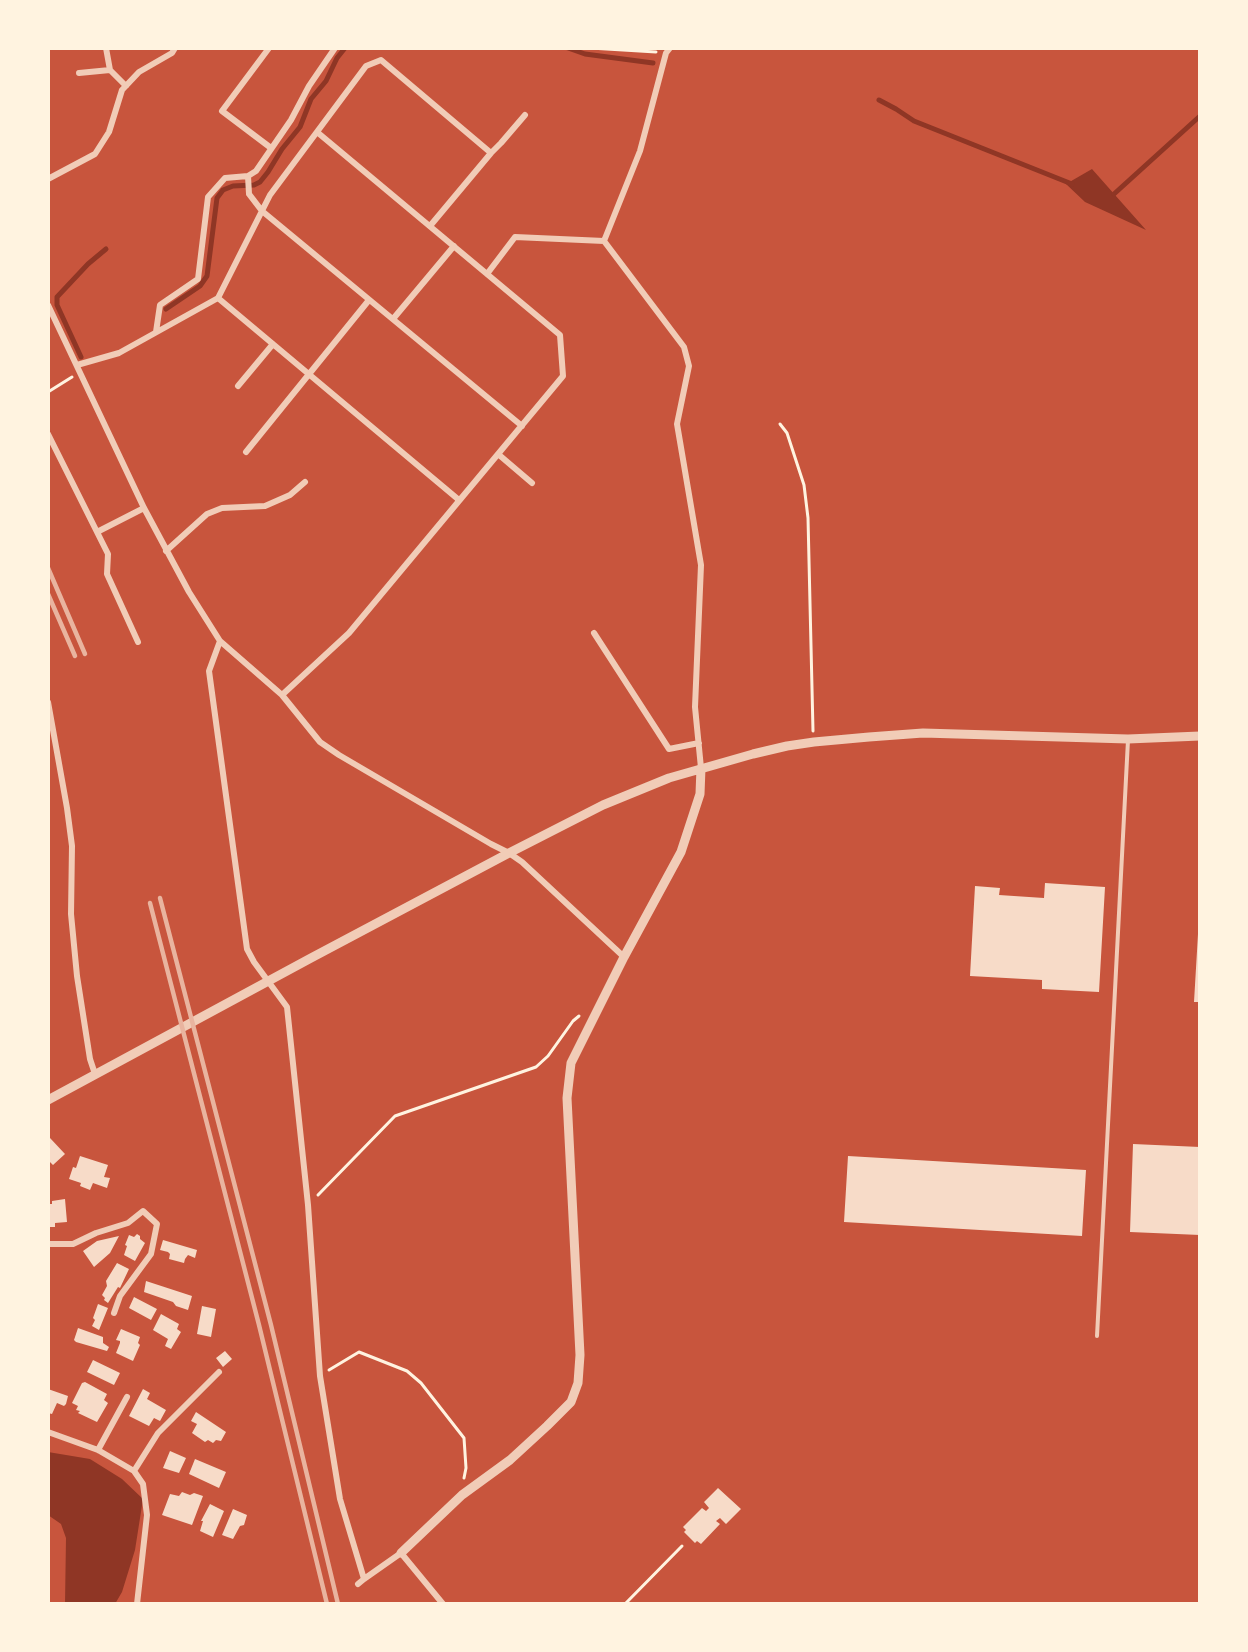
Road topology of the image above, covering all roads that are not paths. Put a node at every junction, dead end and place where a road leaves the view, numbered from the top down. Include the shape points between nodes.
1 (106, 48) edge
2 (175, 48) edge
3 (269, 48) edge
4 (335, 48) edge
5 (668, 50) edge
6 (110, 70) junction
7 (79, 73) dead end
8 (126, 86) junction
9 (525, 115) dead end
10 (317, 132) junction
11 (271, 148) junction
12 (491, 153) junction
13 (248, 176) junction
14 (48, 178) edge
15 (262, 211) junction
16 (430, 226) junction
17 (604, 241) junction
18 (454, 246) junction
19 (487, 274) junction
20 (218, 298) junction
21 (369, 300) junction
22 (48, 305) edge
23 (393, 319) junction
24 (156, 332) junction
25 (273, 344) junction
26 (77, 365) junction
27 (309, 374) junction
28 (238, 386) dead end
29 (522, 426) junction
30 (48, 434) edge
31 (246, 452) dead end
32 (498, 454) junction
33 (305, 482) dead end
34 (532, 483) dead end
35 (459, 500) junction
36 (144, 508) junction
37 (98, 532) junction
38 (166, 551) junction
39 (594, 633) dead end
40 (220, 641) junction
41 (138, 642) dead end
42 (282, 695) junction
43 (48, 702) edge
44 (1200, 736) edge
45 (1128, 739) junction
46 (699, 743) junction
47 (701, 768) junction
48 (510, 853) junction
49 (624, 957) junction
50 (95, 1074) junction
51 (48, 1100) edge
52 (48, 1244) edge
53 (114, 1313) dead end
54 (1096, 1336) dead end
55 (219, 1372) dead end
56 (127, 1397) dead end
57 (48, 1432) edge
58 (98, 1450) junction
59 (134, 1471) junction
60 (401, 1553) junction
61 (364, 1579) junction
62 (358, 1584) dead end
63 (137, 1604) edge
64 (443, 1604) edge

1 - 6 street
2 - 8 street via 139,72
3 - 11 street via 222,111
4 - 11 street
5 - 17 street via 640,152
6 - 7 street
6 - 8 street
8 - 14 street via 109,132 95,154
9 - 12 street
10 - 12 street via 366,66 381,60
10 - 15 street
10 - 16 street
11 - 13 street via 256,171
12 - 16 street
13 - 15 street via 249,194
13 - 24 street via 225,178 208,197 198,279 159,305
15 - 20 street
15 - 21 street
16 - 18 street
17 - 19 street via 515,237
17 - 46 street via 684,347 689,366 677,424 702,565 696,707
18 - 19 street
18 - 23 street
19 - 29 street via 560,335 563,376
20 - 24 street
20 - 25 street
21 - 23 street
21 - 27 street
22 - 26 street
23 - 29 street
24 - 26 street via 119,353
25 - 27 street
25 - 28 street
26 - 36 street
27 - 31 street
27 - 35 street
29 - 32 street
30 - 37 street
32 - 34 street
32 - 35 street
33 - 38 street via 290,495 265,506 222,508 207,514
35 - 42 street via 349,633
36 - 37 street
36 - 38 street
37 - 41 street via 108,554 107,574
38 - 40 street
39 - 46 street via 669,749
40 - 42 street
40 - 61 street via 209,671 248,949 286,1007 308,1205 320,1376 340,1499
42 - 48 street via 320,742
43 - 50 street via 68,808 77,976
44 - 45 street
45 - 47 street via 923,733 814,742
45 - 54 lane
46 - 47 street
47 - 48 street via 603,805
47 - 49 street via 700,794 681,852
48 - 49 street
48 - 50 street
49 - 60 street via 571,1063 567,1098 580,1355 578,1383 571,1402
50 - 51 street
52 - 53 street via 74,1244 128,1223 143,1210 157,1224 151,1254 120,1296
55 - 59 street via 158,1433
56 - 58 street
57 - 58 street
58 - 59 street
59 - 63 street via 143,1484 147,1515
60 - 61 street
60 - 64 street
61 - 62 street

